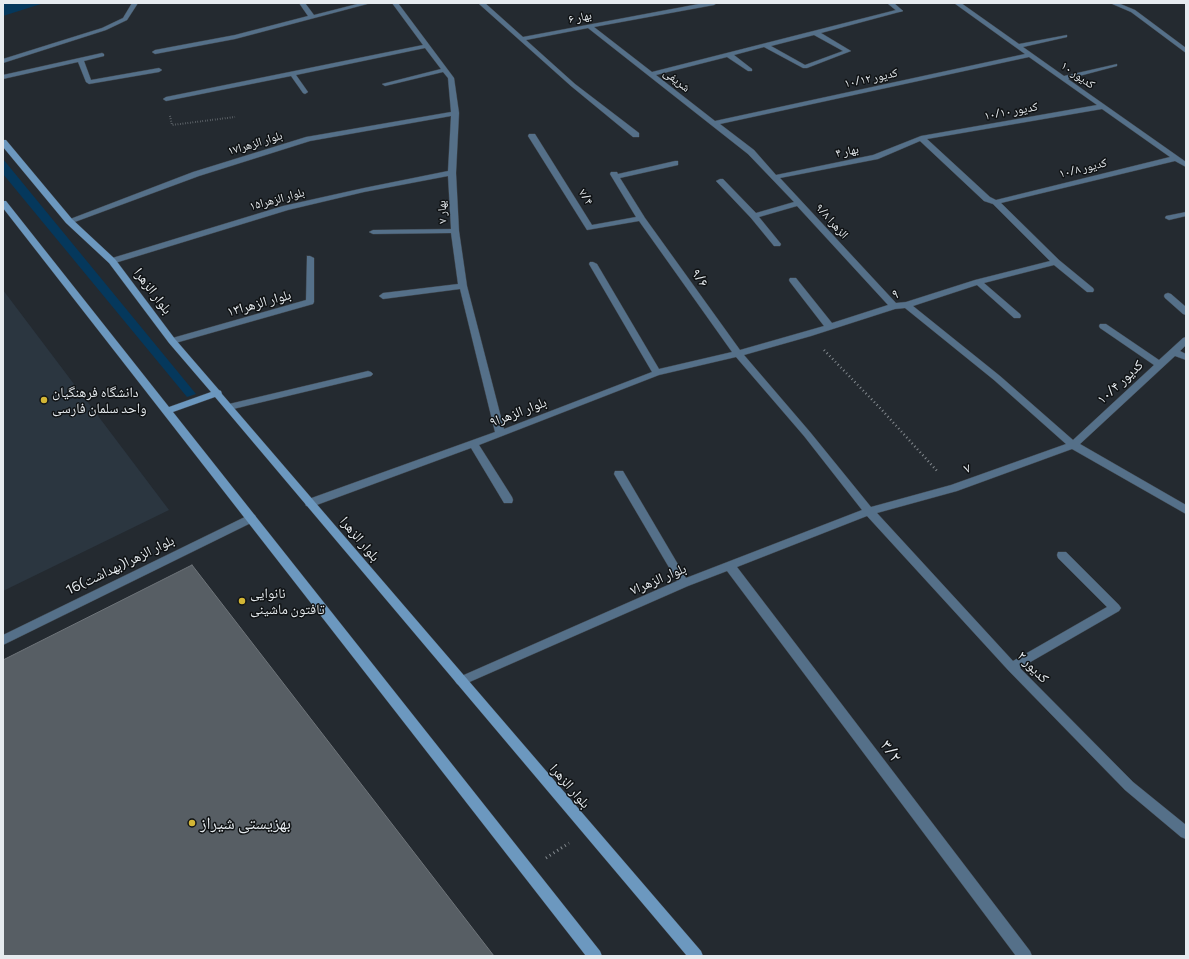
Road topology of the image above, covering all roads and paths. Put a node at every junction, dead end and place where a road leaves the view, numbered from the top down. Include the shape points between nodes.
1 (135, 3) edge
2 (302, 3) edge
3 (368, 3) edge
4 (395, 3) edge
5 (481, 3) edge
6 (710, 3) edge
7 (890, 3) edge
8 (957, 3) edge
9 (1113, 3) edge
10 (312, 17) junction
11 (589, 26) junction
12 (814, 32) junction
13 (1065, 36) dead end
14 (520, 39) junction
15 (765, 45) junction
16 (427, 46) junction
17 (1019, 46) junction
18 (1186, 51) edge
19 (155, 52) dead end
20 (728, 54) junction
21 (102, 55) dead end
22 (1031, 55) junction
23 (80, 60) junction
24 (3, 61) edge
25 (1114, 65) dead end
26 (159, 70) dead end
27 (446, 70) junction
28 (750, 70) dead end
29 (292, 74) junction
30 (651, 74) junction
31 (3, 77) edge
32 (1063, 78) junction
33 (385, 84) dead end
34 (305, 92) dead end
35 (166, 99) dead end
36 (1104, 106) junction
37 (455, 113) junction
38 (716, 123) junction
39 (636, 135) dead end
40 (532, 136) dead end
41 (921, 138) junction
42 (3, 142) edge
43 (751, 152) joint
44 (1176, 158) junction
45 (675, 163) dead end
46 (1186, 165) edge
47 (452, 173) junction
48 (775, 177) junction
49 (720, 181) dead end
50 (996, 202) junction
51 (3, 203) edge
52 (800, 203) junction
53 (1186, 214) edge
54 (754, 216) junction
55 (641, 218) junction
56 (1169, 218) dead end
57 (69, 220) junction
58 (455, 231) junction
59 (373, 232) dead end
60 (777, 244) dead end
61 (310, 258) dead end
62 (112, 261) junction
63 (1056, 262) junction
64 (593, 264) dead end
65 (793, 280) dead end
66 (978, 282) junction
67 (463, 286) junction
68 (1090, 290) dead end
69 (383, 296) dead end
70 (1168, 296) dead end
71 (907, 305) junction
72 (894, 306) junction
73 (1186, 312) edge
74 (1017, 316) dead end
75 (1102, 326) dead end
76 (830, 327) junction
77 (808, 334) junction
78 (1186, 340) edge
79 (172, 341) junction
80 (1174, 352) junction
81 (738, 354) junction
82 (1186, 357) edge
83 (1160, 364) junction
84 (657, 373) junction
85 (368, 374) dead end
86 (218, 394) junction
87 (229, 407) junction
88 (167, 411) junction
89 (500, 434) junction
90 (473, 444) junction
91 (1073, 445) junction
92 (619, 474) dead end
93 (953, 488) junction
94 (508, 500) dead end
95 (310, 503) junction
96 (1186, 510) edge
97 (869, 511) junction
98 (251, 518) junction
99 (1062, 555) dead end
100 (730, 566) junction
101 (684, 583) junction
102 (3, 640) edge
103 (1012, 667) junction
104 (461, 681) junction
105 (589, 831) junction
106 (1186, 833) edge
107 (528, 870) junction
108 (595, 956) edge
109 (696, 956) edge
110 (1025, 956) edge

1 - 24 street via 125,19 104,29
2 - 10 street
3 - 10 street
4 - 16 street, بهار ۷
5 - 14 street
6 - 11 street, بهار ۶
7 - 12 street via 900,11
8 - 17 street, کدیور ۱۰
9 - 18 street via 1133,12
10 - 19 street via 235,38
11 - 14 street, بهار ۶
11 - 30 street, شریفی
12 - 15 street
12 - 15 street via 848,51 805,67
13 - 17 street
14 - 39 street via 572,85
15 - 20 street
16 - 27 street, بهار ۷
16 - 29 street
17 - 22 street, کدیور ۱۰
20 - 28 street
20 - 30 street
21 - 23 street
22 - 32 street, کدیور ۱۰
22 - 38 street, کدیور ۱۰/۱۲
23 - 26 street via 89,82
23 - 31 street
25 - 32 street
27 - 33 street
27 - 37 street, بهار ۷ via 451,78
29 - 34 street
29 - 35 street
30 - 38 street, شریفی
32 - 36 street, کدیور ۱۰
36 - 41 street, کدیور ۱۰/۱۰
36 - 44 street, کدیور ۱۰
37 - 47 street, بهار ۷
37 - 57 street, بلوار الزهرا۱۷ via 310,140 196,174
38 - 43 street, شریفی
40 - 55 street, ۷/۴ via 590,228
41 - 48 street, بهار ۴ via 875,158
41 - 50 street via 987,199
42 - 57 main road, بلوار الزهرا
43 - 48 street, الزهرا ۹/۸
44 - 46 street, کدیور ۱۰
44 - 50 street, کدیور ۱۰/۸
45 - 55 street, ۹/۶ via 616,175
47 - 58 street, بهار ۷
47 - 62 street, بلوار الزهرا۱۵ via 286,208
48 - 52 street, الزهرا ۹/۸
49 - 54 street
50 - 63 street
51 - 88 main road
52 - 54 street
52 - 72 street, الزهرا ۹/۸
53 - 56 street
54 - 60 street
55 - 81 street, ۹/۶
57 - 62 main road, بلوار الزهرا
58 - 59 street
58 - 67 street, بهار ۷
61 - 79 street, بلوار الزهرا۱۳ via 310,302
62 - 79 main road, بلوار الزهرا
63 - 66 street, ۹
63 - 68 street
64 - 84 street
65 - 76 street
66 - 71 street, ۹
66 - 74 street
67 - 69 street
67 - 89 street, بهار ۷
70 - 73 street
71 - 72 street, ۹
71 - 91 street via 997,378
72 - 76 street, ۹
75 - 83 street
76 - 77 street, ۹
77 - 81 street, ۹
77 - 93 path
78 - 80 street, کدیور ۱۰/۴
79 - 86 main road, بلوار الزهرا
80 - 82 street
80 - 83 street, کدیور ۱۰/۴
81 - 84 street, بلوار الزهرا۹
81 - 97 street, ۹/۶
83 - 91 street, کدیور ۱۰/۴
84 - 89 street, بلوار الزهرا۹
85 - 87 street
86 - 87 main road, بلوار الزهرا
86 - 88 main road
87 - 95 main road, بلوار الزهرا
88 - 98 main road
89 - 90 street, بلوار الزهرا۹
90 - 94 street
90 - 95 street, بلوار الزهرا۹
91 - 93 street, ۷
91 - 96 street
92 - 101 street
93 - 97 street, ۷
95 - 104 main road, بلوار الزهرا
97 - 100 street, بلوار الزهرا۷
97 - 103 street, ۲ کدیور
98 - 102 street, 16بلوار الزهرا(بهداشت)
98 - 107 main road
99 - 103 street via 1115,608
100 - 101 street, بلوار الزهرا۷
100 - 110 street, ۳/۲
101 - 104 street, بلوار الزهرا۷
103 - 106 street, ۲ کدیور via 1129,786
104 - 105 main road, بلوار الزهرا
105 - 107 path
105 - 109 main road, بلوار الزهرا
107 - 108 main road

